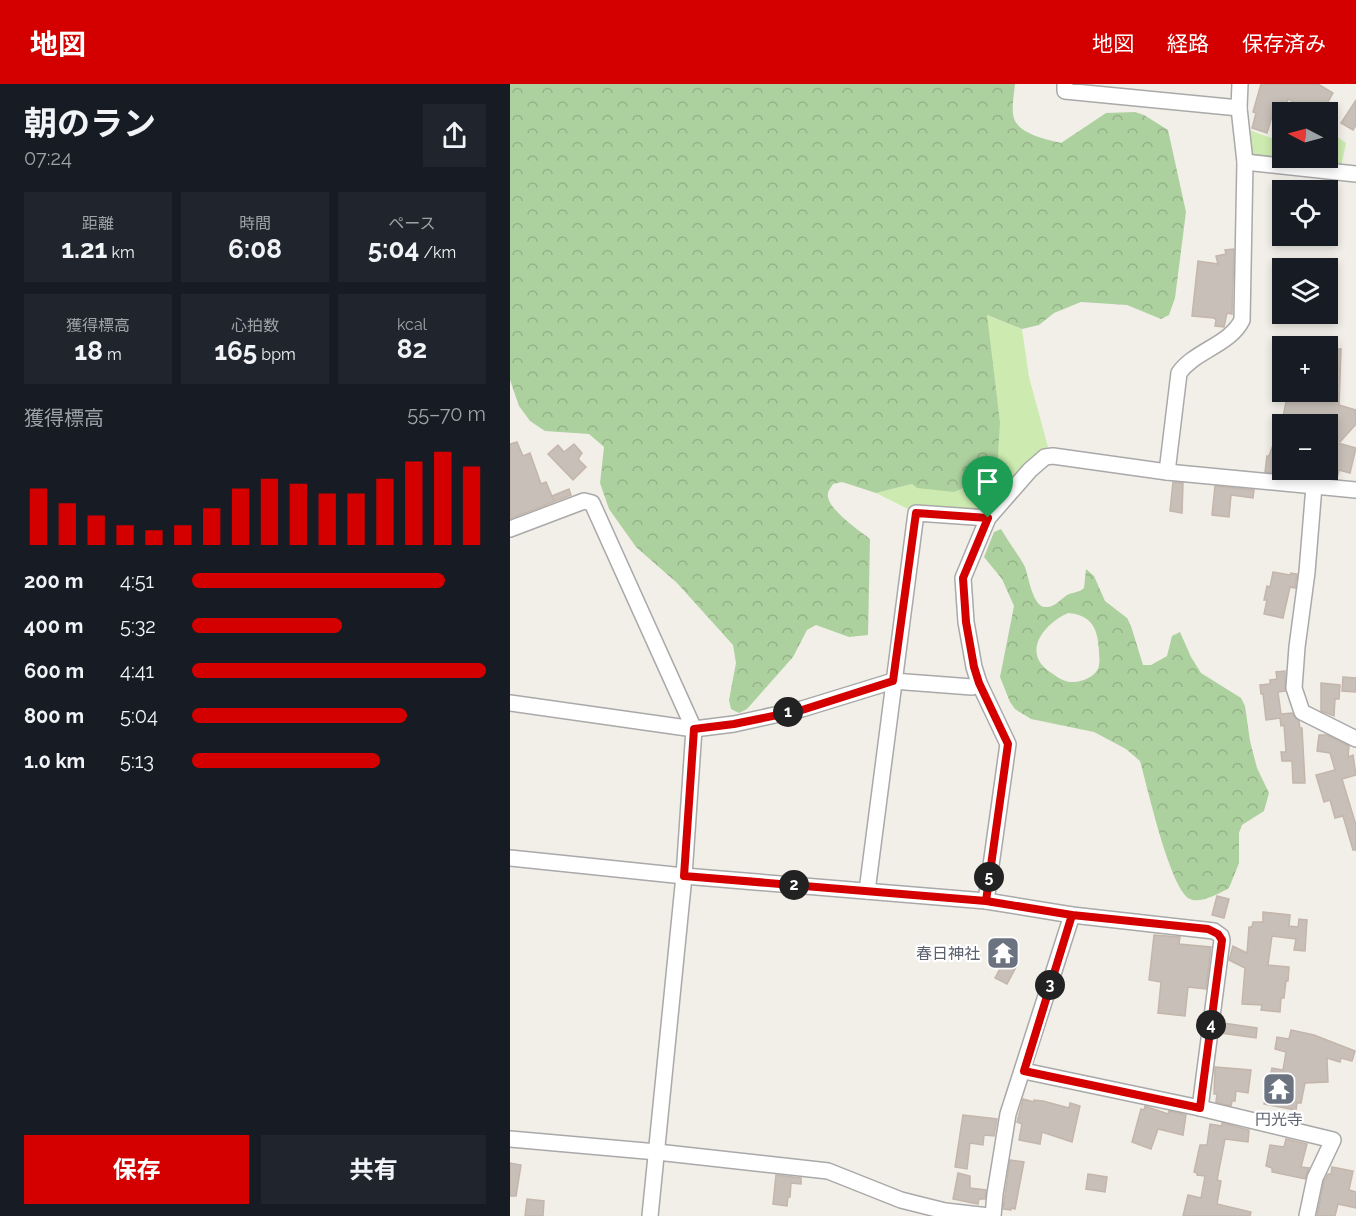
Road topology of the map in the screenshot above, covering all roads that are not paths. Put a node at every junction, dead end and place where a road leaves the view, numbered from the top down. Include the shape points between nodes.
1 (1065, 84) edge
2 (1239, 84) edge
3 (1239, 108) junction
4 (1245, 162) junction
5 (1356, 174) edge
6 (1167, 472) junction
7 (1314, 486) junction
8 (1356, 490) edge
9 (988, 518) junction
10 (510, 530) edge
11 (893, 681) junction
12 (979, 683) junction
13 (510, 703) edge
14 (694, 729) junction
15 (1356, 739) edge
16 (510, 858) edge
17 (684, 876) junction
18 (867, 891) junction
19 (986, 901) junction
20 (1072, 915) junction
21 (1024, 1071) junction
22 (1200, 1108) junction
23 (510, 1139) edge
24 (657, 1152) junction
25 (651, 1216) edge
26 (991, 1216) edge
27 (1307, 1216) edge

1 - 3 street via 1065,91
2 - 3 street
3 - 4 street
4 - 5 street
4 - 6 street via 1242,320 1179,373
6 - 7 street
6 - 9 street via 1045,457
7 - 8 street
7 - 15 street via 1294,687 1302,712
9 - 11 street via 916,513
9 - 12 street via 963,578 966,622
10 - 14 street via 584,501 592,503
11 - 12 street via 972,687
11 - 14 street via 802,710
11 - 18 street
12 - 19 street via 1008,744
13 - 14 street
14 - 17 street
16 - 17 street
17 - 18 street
17 - 24 street
18 - 19 street
19 - 20 street
20 - 21 street
20 - 22 street via 1208,929 1221,936
21 - 22 street
21 - 26 street via 1008,1114
22 - 27 street via 1333,1140 1315,1178
23 - 24 street
24 - 25 street
24 - 26 street via 828,1171 901,1200 945,1211

